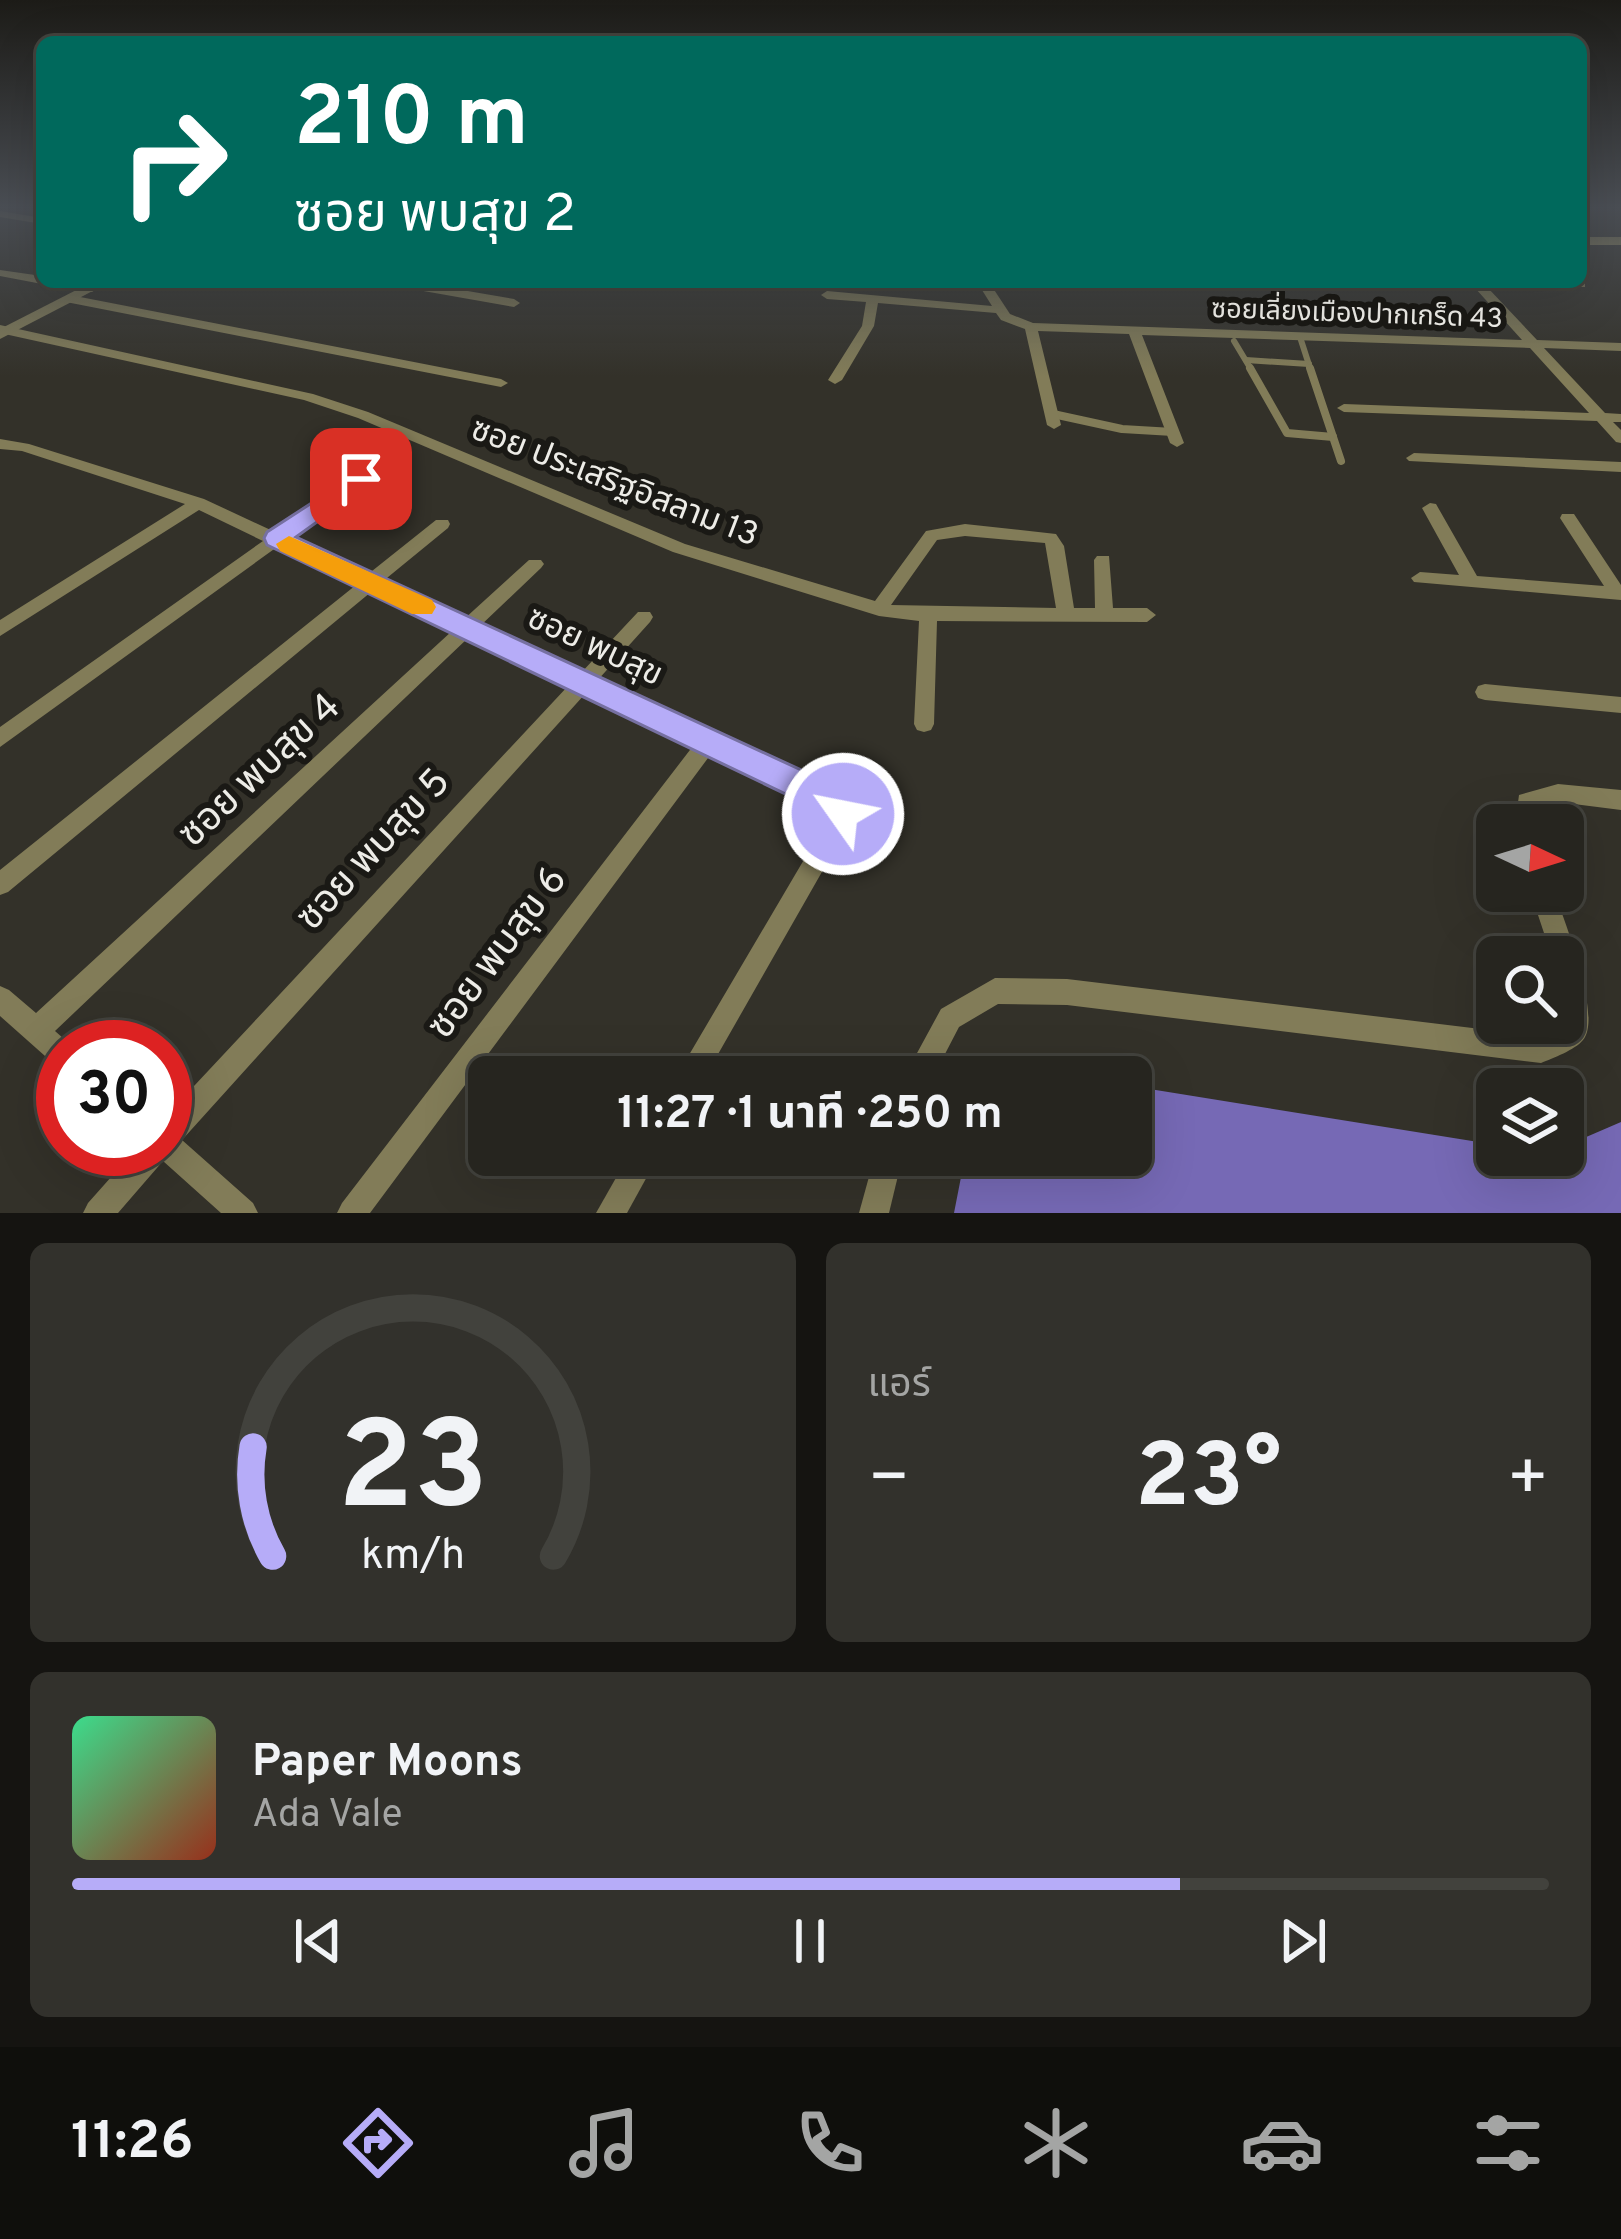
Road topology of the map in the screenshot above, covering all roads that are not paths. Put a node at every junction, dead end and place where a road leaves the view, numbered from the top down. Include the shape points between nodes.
1 (0, 273) edge
2 (36, 279) edge
3 (92, 288) edge
4 (429, 288) edge
5 (987, 288) edge
6 (1482, 288) edge
7 (827, 295) dead end
8 (70, 299) junction
9 (873, 299) junction
10 (514, 303) dead end
11 (1001, 310) junction
12 (1031, 327) junction
13 (1134, 331) junction
14 (3, 332) edge
15 (1300, 337) junction
16 (1234, 341) dead end
17 (1536, 345) junction
18 (1621, 347) edge
19 (1246, 360) junction
20 (1309, 364) junction
21 (835, 380) dead end
22 (501, 383) dead end
23 (1344, 408) dead end
24 (1600, 417) junction
25 (1621, 418) edge
26 (1053, 419) joint
27 (0, 430) edge
28 (1334, 437) junction
29 (1175, 438) joint
30 (1621, 439) edge
31 (0, 444) edge
32 (24, 447) junction
33 (1414, 458) dead end
34 (1342, 461) dead end
35 (1621, 467) edge
36 (361, 479) dead end
37 (198, 503) junction
38 (1430, 508) dead end
39 (1568, 518) dead end
40 (442, 524) dead end
41 (276, 538) junction
42 (1103, 560) dead end
43 (535, 564) dead end
44 (1420, 578) dead end
45 (369, 582) junction
46 (1472, 582) junction
47 (1619, 594) edge
48 (879, 609) junction
49 (928, 614) junction
50 (1066, 615) junction
51 (1104, 615) junction
52 (1147, 615) dead end
53 (644, 617) dead end
54 (467, 628) junction
55 (0, 629) edge
56 (583, 683) junction
57 (1485, 692) dead end
58 (1621, 705) edge
59 (924, 724) dead end
60 (0, 738) edge
61 (708, 742) junction
62 (1621, 800) edge
63 (1527, 804) edge
64 (0, 884) edge
65 (1550, 912) edge
66 (0, 999) edge
67 (48, 1020) edge
68 (36, 1031) edge
69 (702, 1056) edge
70 (930, 1056) edge
71 (192, 1111) edge
72 (192, 1166) edge
73 (131, 1176) edge
74 (633, 1176) edge
75 (884, 1176) edge
76 (98, 1213) edge
77 (243, 1213) edge
78 (352, 1213) edge
79 (611, 1213) edge
80 (874, 1213) edge

1 - 2 street
3 - 8 street
4 - 10 street
5 - 11 street, ซอยเลี่ยงเมืองปากเกร็ด 43
6 - 17 street
7 - 9 street
8 - 14 street
8 - 22 street
9 - 11 street
9 - 21 street via 868,326
11 - 12 street, ซอยเลี่ยงเมืองปากเกร็ด 43
12 - 13 street, ซอยเลี่ยงเมืองปากเกร็ด 43
12 - 26 street
13 - 15 street, ซอยเลี่ยงเมืองปากเกร็ด 43
13 - 29 street
14 - 48 street, ซอย ประเสริฐอิสลาม 13 via 363,415 679,548
15 - 17 street, ซอยเลี่ยงเมืองปากเกร็ด 43
15 - 20 lane
16 - 19 lane
17 - 18 street, ซอยเลี่ยงเมืองปากเกร็ด 43
17 - 24 street
19 - 20 lane
19 - 28 lane via 1287,433
20 - 28 lane
23 - 24 street
24 - 25 street
24 - 30 street
26 - 29 lane
27 - 32 street, ซอย พบสุข
28 - 34 lane
31 - 32 street, ซอย พบสุข
32 - 37 street, ซอย พบสุข
33 - 35 street
36 - 41 street
37 - 41 street, ซอย พบสุข
37 - 55 street
38 - 46 street
39 - 47 street
40 - 45 street
41 - 45 street, ซอย พบสุข
41 - 60 street
42 - 51 street
43 - 54 street, ซอย พบสุข 4
44 - 46 street
45 - 54 street, ซอย พบสุข
45 - 64 street
46 - 47 street
48 - 49 street, ซอย ประเสริฐอิสลาม 13
48 - 50 street via 932,535 964,530 1050,538
49 - 50 street, ซอย ประเสริฐอิสลาม 13
49 - 59 street
50 - 51 street, ซอย ประเสริฐอิสลาม 13
51 - 52 street, ซอย ประเสริฐอิสลาม 13
53 - 56 street, ซอย พบสุข 5
54 - 56 street, ซอย พบสุข
54 - 67 street, ซอย พบสุข 4
56 - 61 street, ซอย พบสุข
56 - 71 street, ซอย พบสุข 5
57 - 58 street
61 - 69 street, ซอย พบสุข via 837,802 843,814
61 - 78 street, ซอย พบสุข 6
62 - 63 street via 1558,793
65 - 70 street via 1572,980 1574,1031 1541,1050 1066,992 995,991 950,1018
66 - 68 street
72 - 77 street
73 - 76 street
74 - 79 street
75 - 80 street

